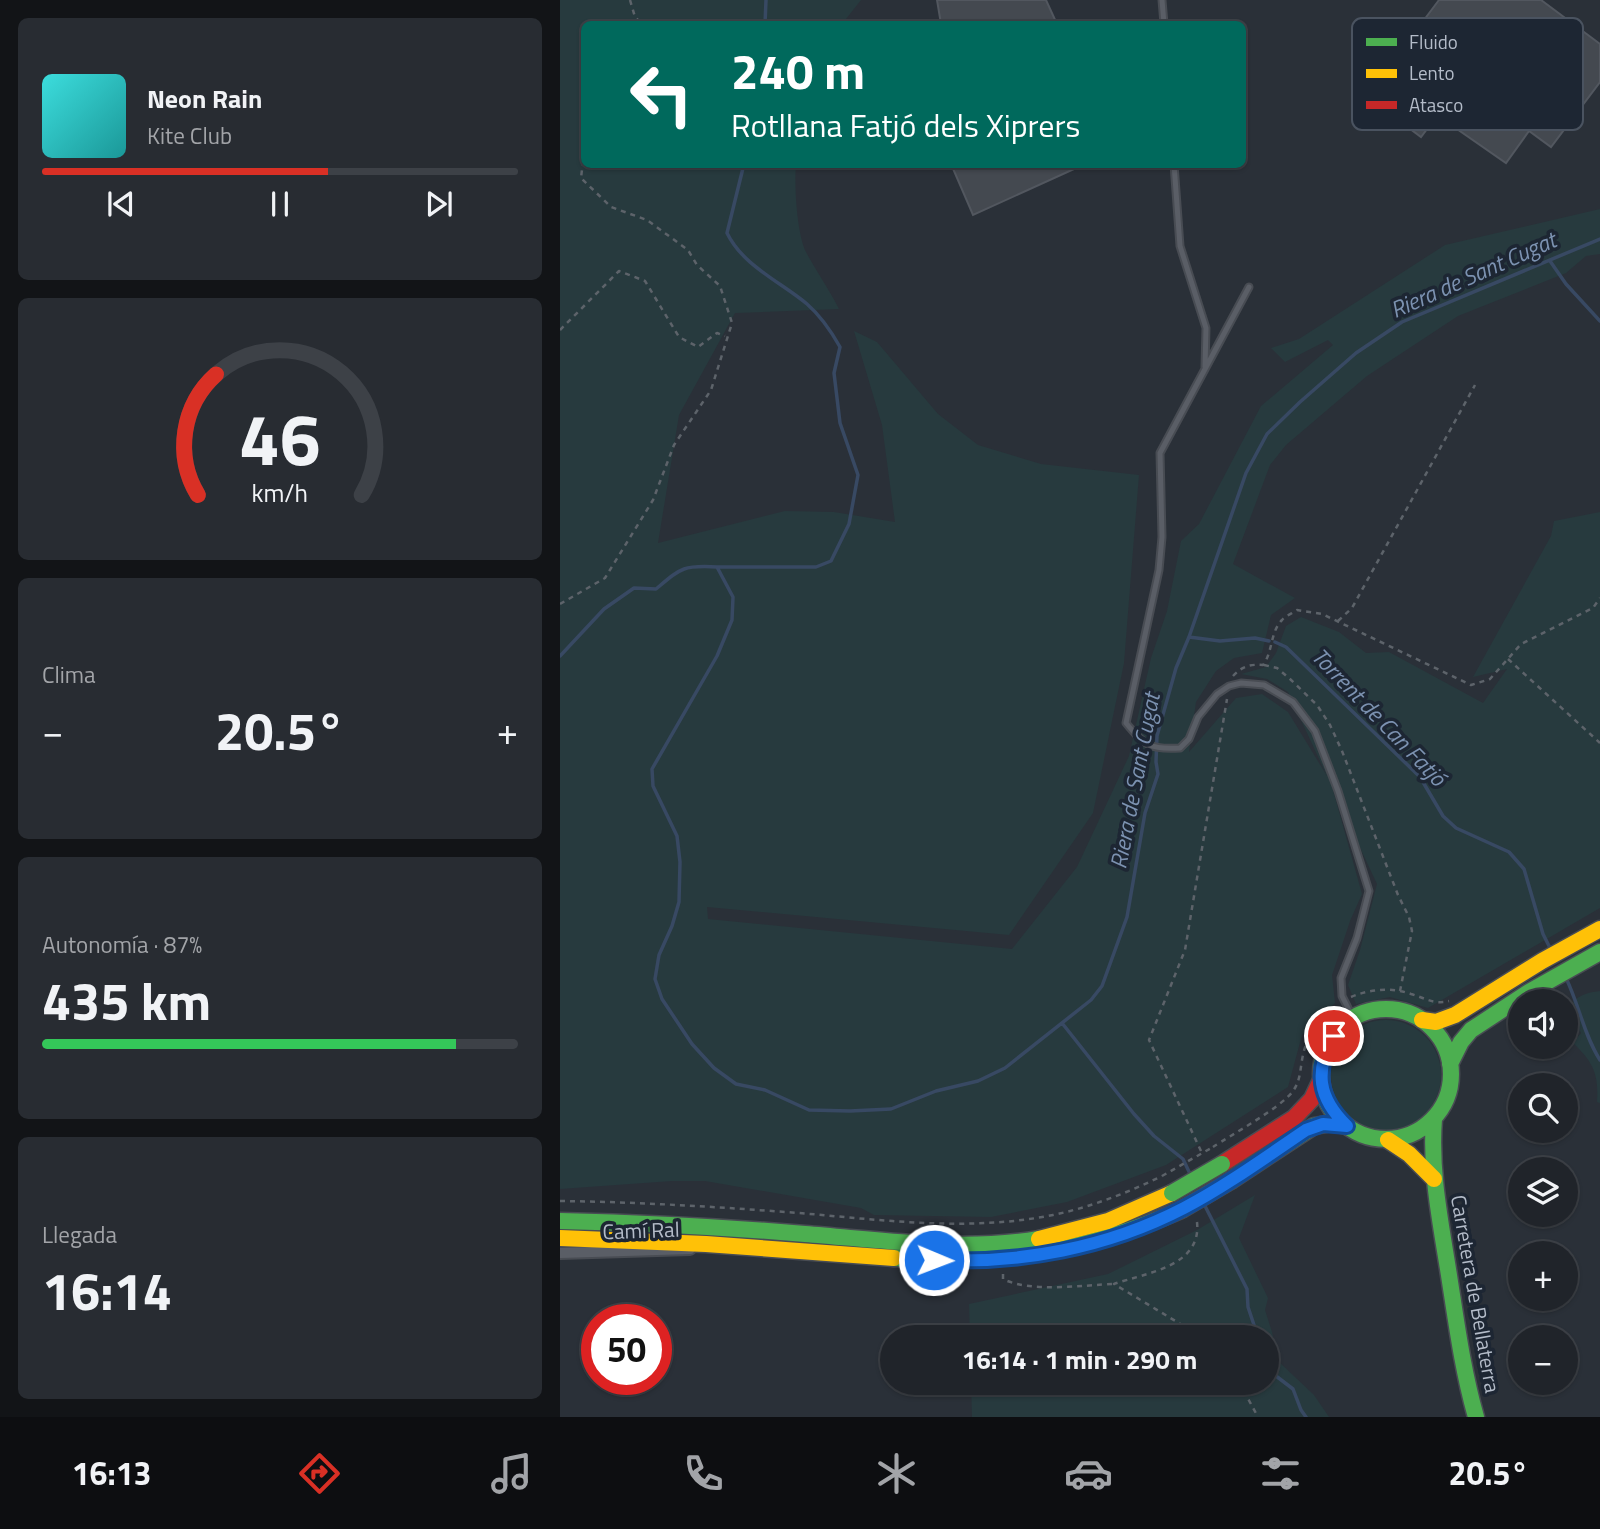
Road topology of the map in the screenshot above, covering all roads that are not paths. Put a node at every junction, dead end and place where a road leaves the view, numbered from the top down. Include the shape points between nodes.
1 (1162, 0) edge
2 (1164, 21) edge
3 (1174, 168) edge
4 (1249, 287) dead end
5 (1204, 374) junction
6 (1600, 929) edge
7 (1600, 952) edge
8 (1353, 1018) junction
9 (1422, 1020) junction
10 (1450, 1063) junction
11 (1321, 1080) junction
12 (1434, 1119) junction
13 (1347, 1126) junction
14 (1388, 1140) junction
15 (1434, 1179) junction
16 (560, 1221) edge
17 (560, 1238) edge
18 (724, 1245) junction
19 (560, 1254) edge
20 (1476, 1417) edge

1 - 2 lane
3 - 5 lane via 1180,246 1206,328
4 - 5 lane
5 - 8 lane via 1160,453 1159,570 1126,723 1144,744 1180,748 1198,717 1229,686 1264,685 1293,702 1315,731 1369,891 1341,978 1342,996
6 - 9 main road via 1446,1020
7 - 10 main road via 1482,1023 1465,1036
8 - 9 main road via 1394,1010
8 - 11 main road via 1326,1049
9 - 10 main road via 1440,1039
10 - 12 main road via 1447,1098
11 - 13 main road via 1328,1104
11 - 16 main road, bridge via 1312,1100 1294,1118 1172,1193 1092,1226 1038,1238 928,1243
12 - 14 main road via 1413,1134
12 - 15 main road, Carretera de Bellaterra
13 - 14 main road
13 - 18 main road, bridge via 1323,1124 1306,1130 1181,1209 1137,1230 1058,1252 1002,1260 929,1260
14 - 15 main road, Carretera de Bellaterra
15 - 20 main road, Carretera de Bellaterra via 1462,1359
17 - 18 main road
18 - 19 street, Camí Ral

